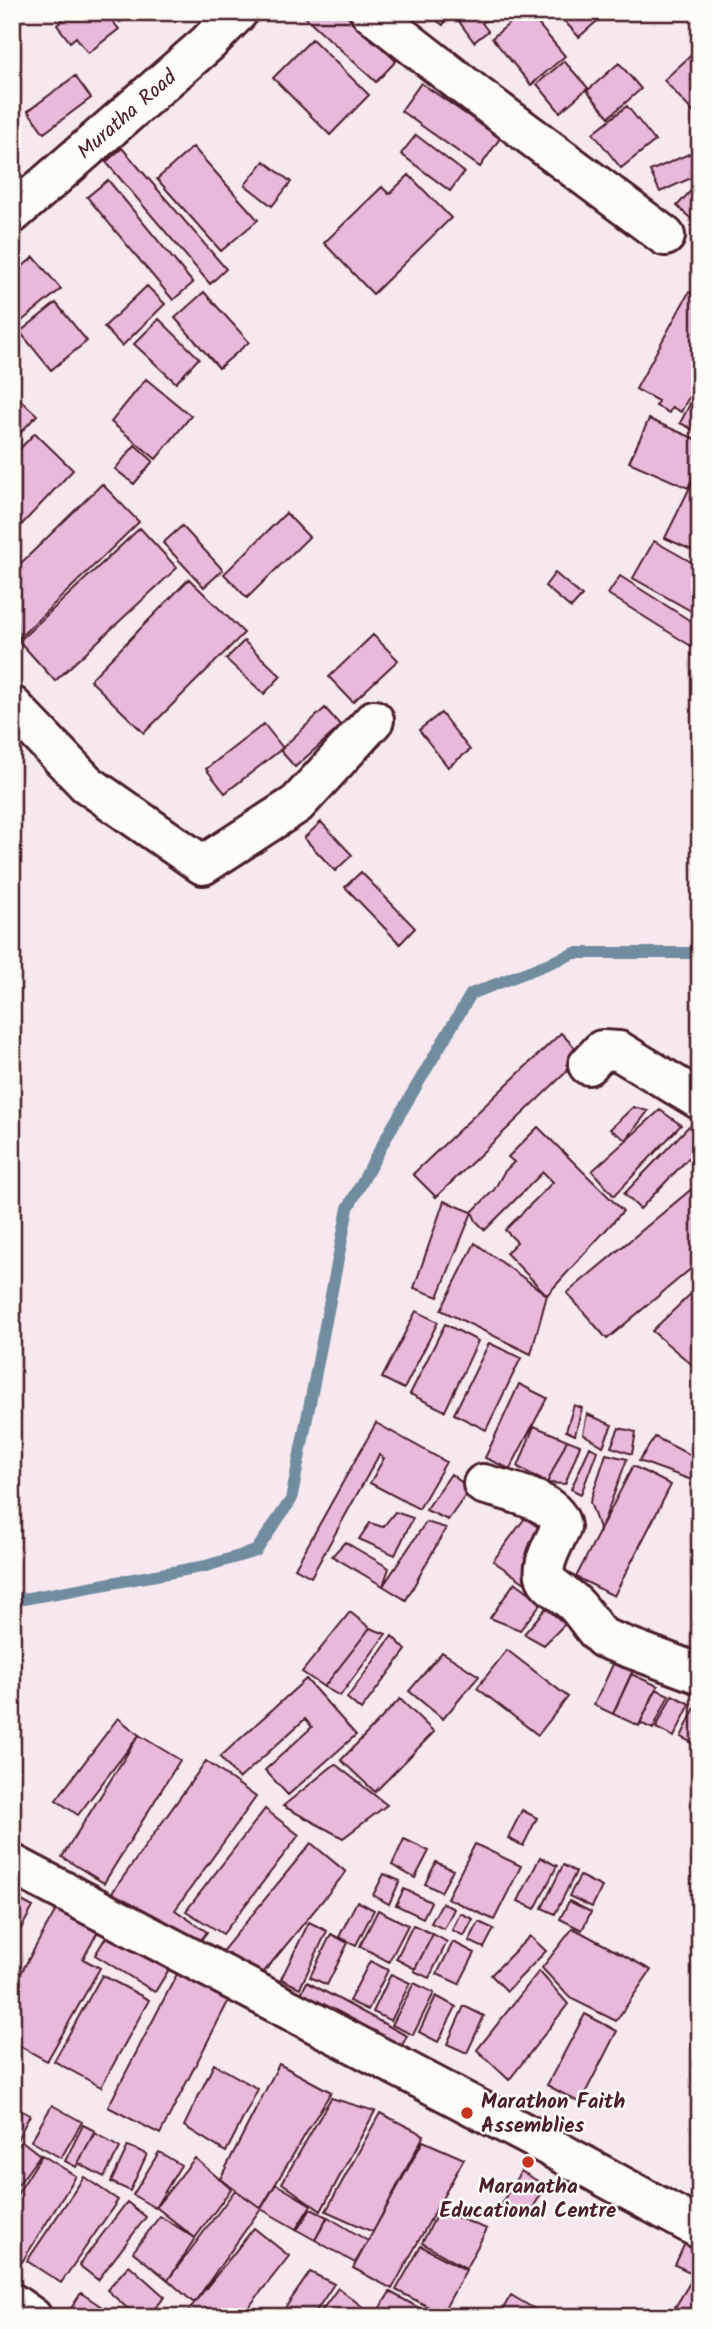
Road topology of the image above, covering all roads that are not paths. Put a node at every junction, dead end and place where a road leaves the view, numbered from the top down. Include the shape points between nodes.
1 (238, 12) edge
2 (370, 12) edge
3 (12, 214) edge
4 (664, 236) dead end
5 (12, 706) edge
6 (374, 720) dead end
7 (588, 1065) dead end
8 (700, 1100) edge
9 (483, 1484) dead end
10 (700, 1674) edge
11 (12, 1864) edge
12 (700, 2229) edge
13 (12, 2304) edge
14 (32, 2317) edge

1 - 3 street, Muratha Road
2 - 4 street
5 - 6 street via 87,784 203,864 297,804
7 - 8 street via 602,1049 619,1051
9 - 10 street via 556,1513 561,1527 543,1575 603,1638
11 - 12 street
13 - 14 street

